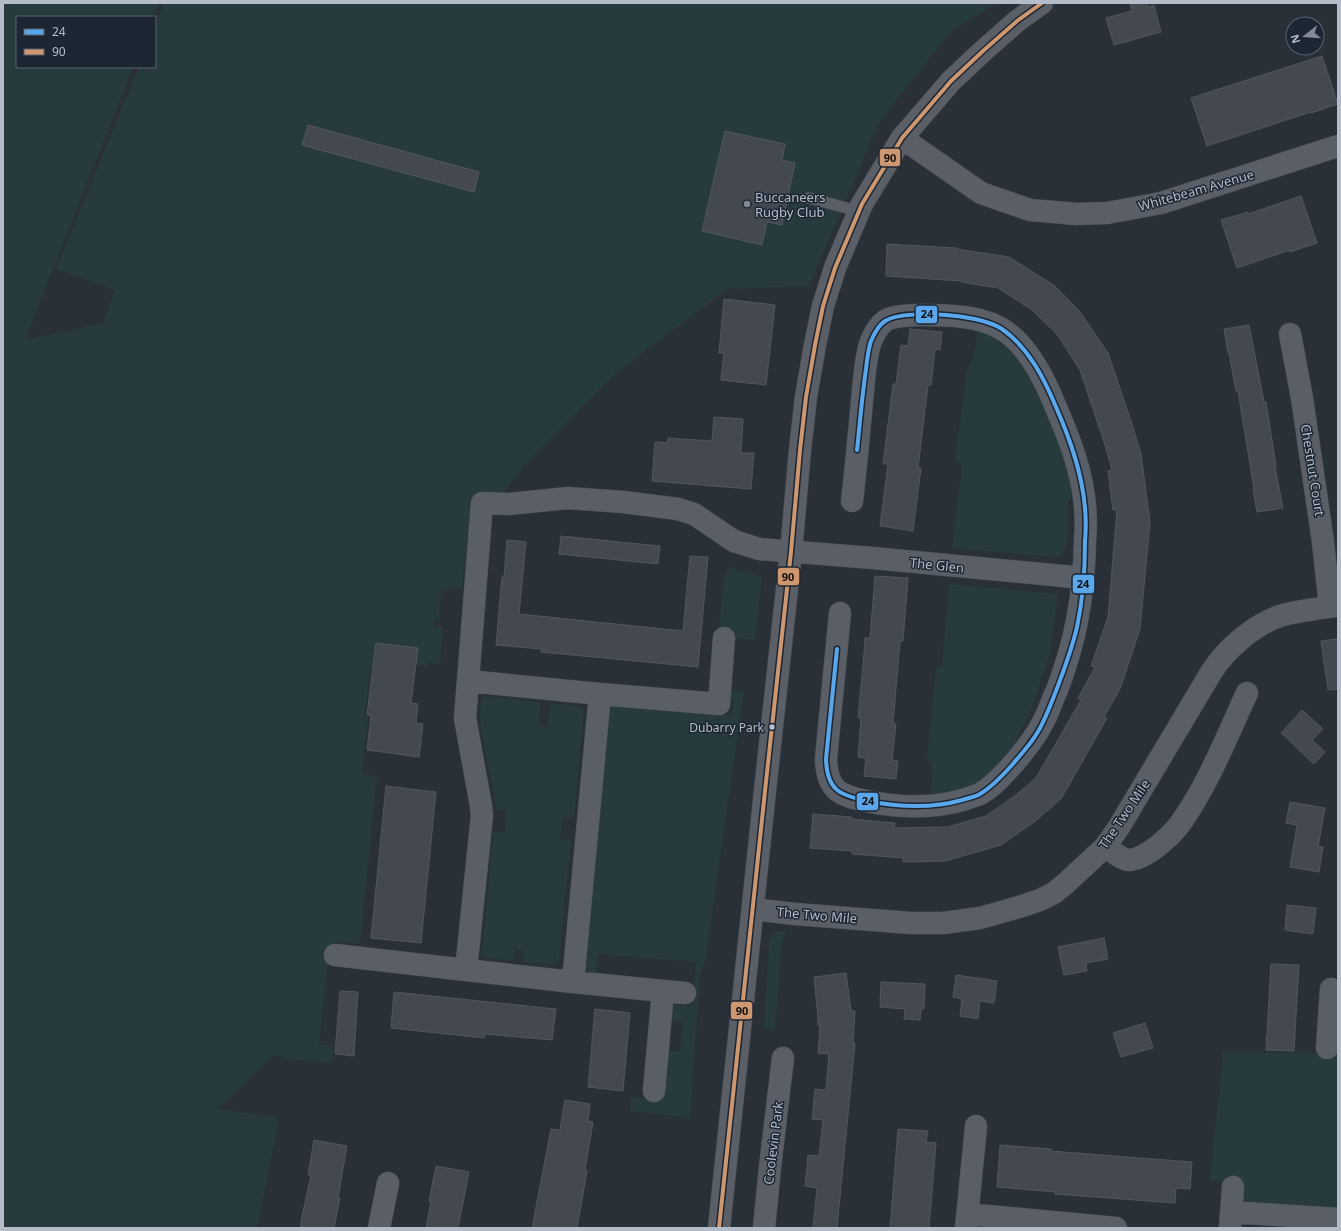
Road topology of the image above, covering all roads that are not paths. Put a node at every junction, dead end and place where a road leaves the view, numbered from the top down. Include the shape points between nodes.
1 (1042, 3) edge
2 (902, 138) junction
3 (1338, 146) edge
4 (809, 198) dead end
5 (858, 211) junction
6 (1290, 334) dead end
7 (852, 501) dead end
8 (791, 552) junction
9 (1084, 578) junction
10 (1334, 606) edge
11 (840, 613) dead end
12 (724, 638) dead end
13 (468, 681) junction
14 (1247, 693) dead end
15 (600, 694) junction
16 (1105, 847) junction
17 (753, 909) junction
18 (335, 956) dead end
19 (466, 970) junction
20 (573, 982) junction
21 (1331, 989) dead end
22 (663, 991) junction
23 (685, 993) dead end
24 (1333, 1021) edge
25 (1327, 1048) dead end
26 (783, 1058) dead end
27 (654, 1091) dead end
28 (976, 1126) dead end
29 (388, 1183) dead end
30 (1234, 1186) dead end
31 (1338, 1219) edge
32 (1230, 1220) edge
33 (967, 1221) edge
34 (378, 1228) edge
35 (719, 1228) edge
36 (764, 1228) edge
37 (1116, 1228) edge

1 - 2 street via 983,50 951,81
2 - 3 street, Whitebeam Avenue via 981,193 1030,210 1077,214 1107,213 1160,202
2 - 5 street
4 - 5 lane
5 - 8 street via 829,285 815,345 806,397
6 - 10 street, Chestnut Court
7 - 9 street via 869,350 880,326 885,321 910,315 948,315 988,323 1009,335 1028,355 1051,396 1073,451 1081,477 1085,506
8 - 9 street, The Glen
8 - 13 street, The Glen via 759,549 742,544 694,514 678,508 568,498 508,504 482,502
8 - 17 street
9 - 11 street via 1076,628 1061,680 1043,724 1020,755 993,784 980,794 948,804 902,806 857,799 835,790 829,782 826,759
10 - 16 street, The Two Mile via 1283,616 1260,625 1227,652 1212,671
12 - 15 street via 719,704
13 - 15 street
13 - 19 street via 464,718 482,815
14 - 16 street via 1202,788 1179,824 1159,846 1130,860
15 - 20 street
16 - 17 street, The Two Mile via 1054,893 1019,908 980,918 943,923 911,922
17 - 35 street
18 - 19 street
19 - 20 street
20 - 22 street
21 - 24 street
22 - 23 street
22 - 27 street
24 - 25 street
26 - 36 street, Coolevin Park
28 - 33 street
29 - 34 street
30 - 32 street
31 - 32 street
33 - 37 street

